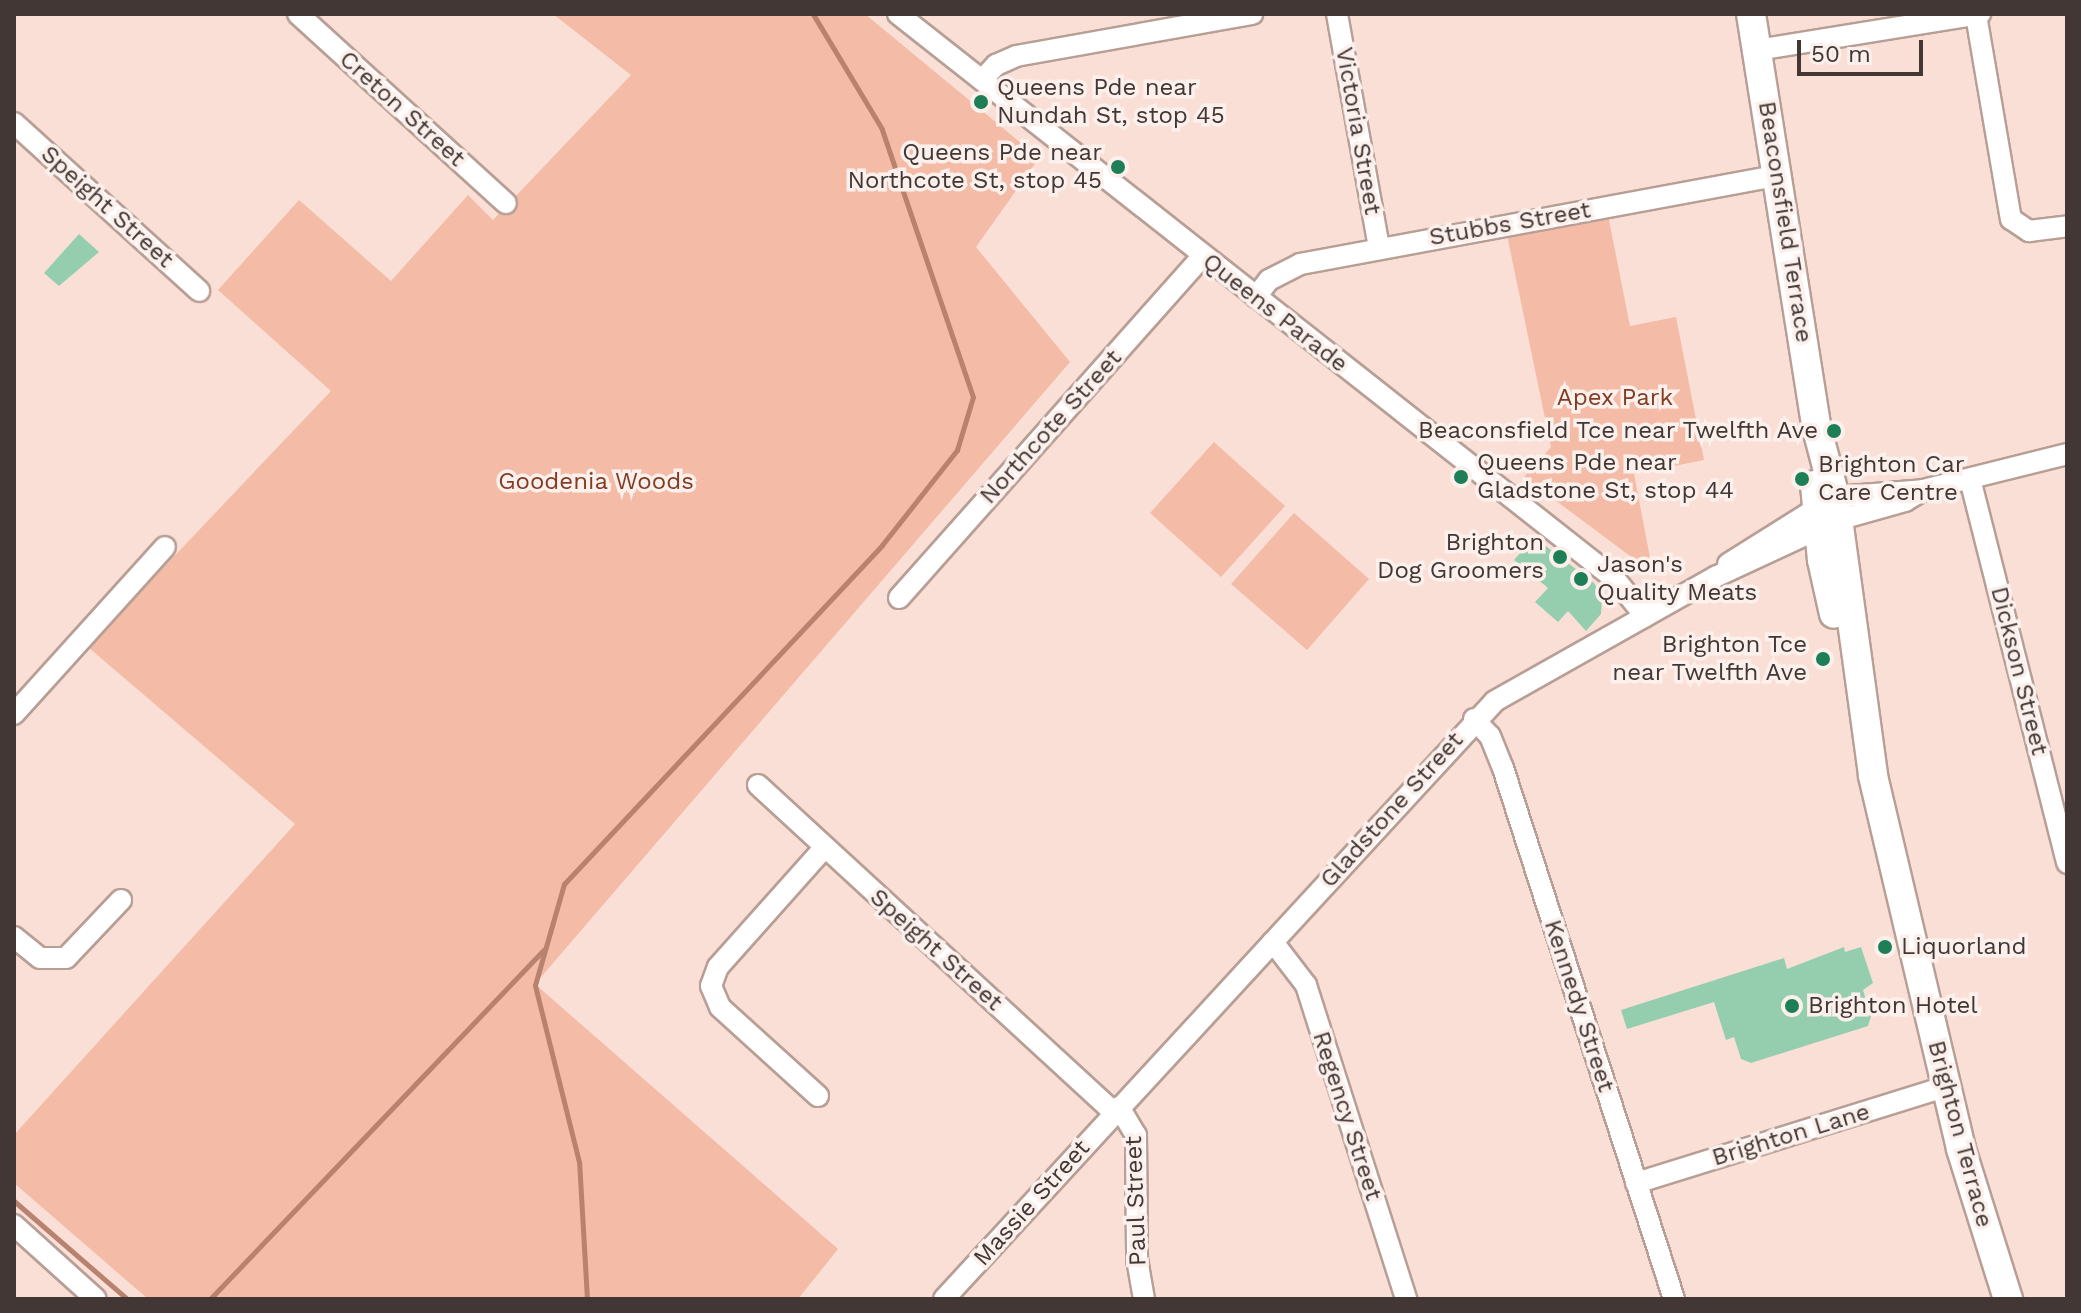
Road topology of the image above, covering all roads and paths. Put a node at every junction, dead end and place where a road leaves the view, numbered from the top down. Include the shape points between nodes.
1 (298, 14) edge
2 (898, 14) edge
3 (1252, 14) edge
4 (1337, 14) edge
5 (1751, 14) edge
6 (1978, 14) edge
7 (1757, 50) junction
8 (982, 80) junction
9 (14, 123) edge
10 (1777, 176) junction
11 (506, 203) dead end
12 (2067, 226) edge
13 (1379, 247) junction
14 (1203, 256) junction
15 (199, 291) dead end
16 (1256, 297) junction
17 (2067, 454) edge
18 (1970, 479) junction
19 (1827, 513) junction
20 (165, 547) dead end
21 (899, 598) dead end
22 (1645, 616) junction
23 (16, 709) edge
24 (1474, 719) junction
25 (758, 785) dead end
26 (824, 848) junction
27 (2067, 863) edge
28 (121, 900) dead end
29 (14, 937) edge
30 (1273, 942) junction
31 (1945, 1087) junction
32 (818, 1096) dead end
33 (1117, 1110) junction
34 (1636, 1183) junction
35 (14, 1225) edge
36 (96, 1299) edge
37 (944, 1299) edge
38 (1144, 1299) edge
39 (1406, 1299) edge
40 (1674, 1299) edge
41 (2008, 1299) edge

1 - 11 street, Creton Street
2 - 8 street, Queens Parade
3 - 8 street via 1016,56 996,65
4 - 13 street, Victoria Street
5 - 7 main road, Beaconsfield Terrace
6 - 7 street
6 - 12 street via 2011,219 2029,231
7 - 10 main road, Beaconsfield Terrace
8 - 14 street, Queens Parade
9 - 15 street, Speight Street
10 - 13 street, Stubbs Street
10 - 19 main road, Beaconsfield Terrace
13 - 16 street, Stubbs Street via 1300,264 1279,273
14 - 16 street, Queens Parade
14 - 21 street, Northcote Street
16 - 22 street, Queens Parade via 1625,587
17 - 18 street
18 - 19 street
18 - 27 street, Dickson Street
19 - 22 street, Gladstone Street
19 - 31 main road, Brighton Terrace via 1857,687
20 - 23 street
22 - 24 street, Gladstone Street via 1512,690
24 - 30 street, Gladstone Street
24 - 34 street, Kennedy Street via 1490,736 1503,768
25 - 26 street, Speight Street
26 - 32 street via 718,967 711,986 720,1007
26 - 33 street, Speight Street
28 - 29 street via 66,958 40,958
30 - 33 street, Gladstone Street
30 - 39 street, Regency Street via 1306,985
31 - 34 street, Brighton Lane
31 - 41 main road, Brighton Terrace
33 - 37 street, Massie Street
33 - 38 street, Paul Street via 1136,1135 1137,1259
34 - 40 street, Kennedy Street
35 - 36 street

